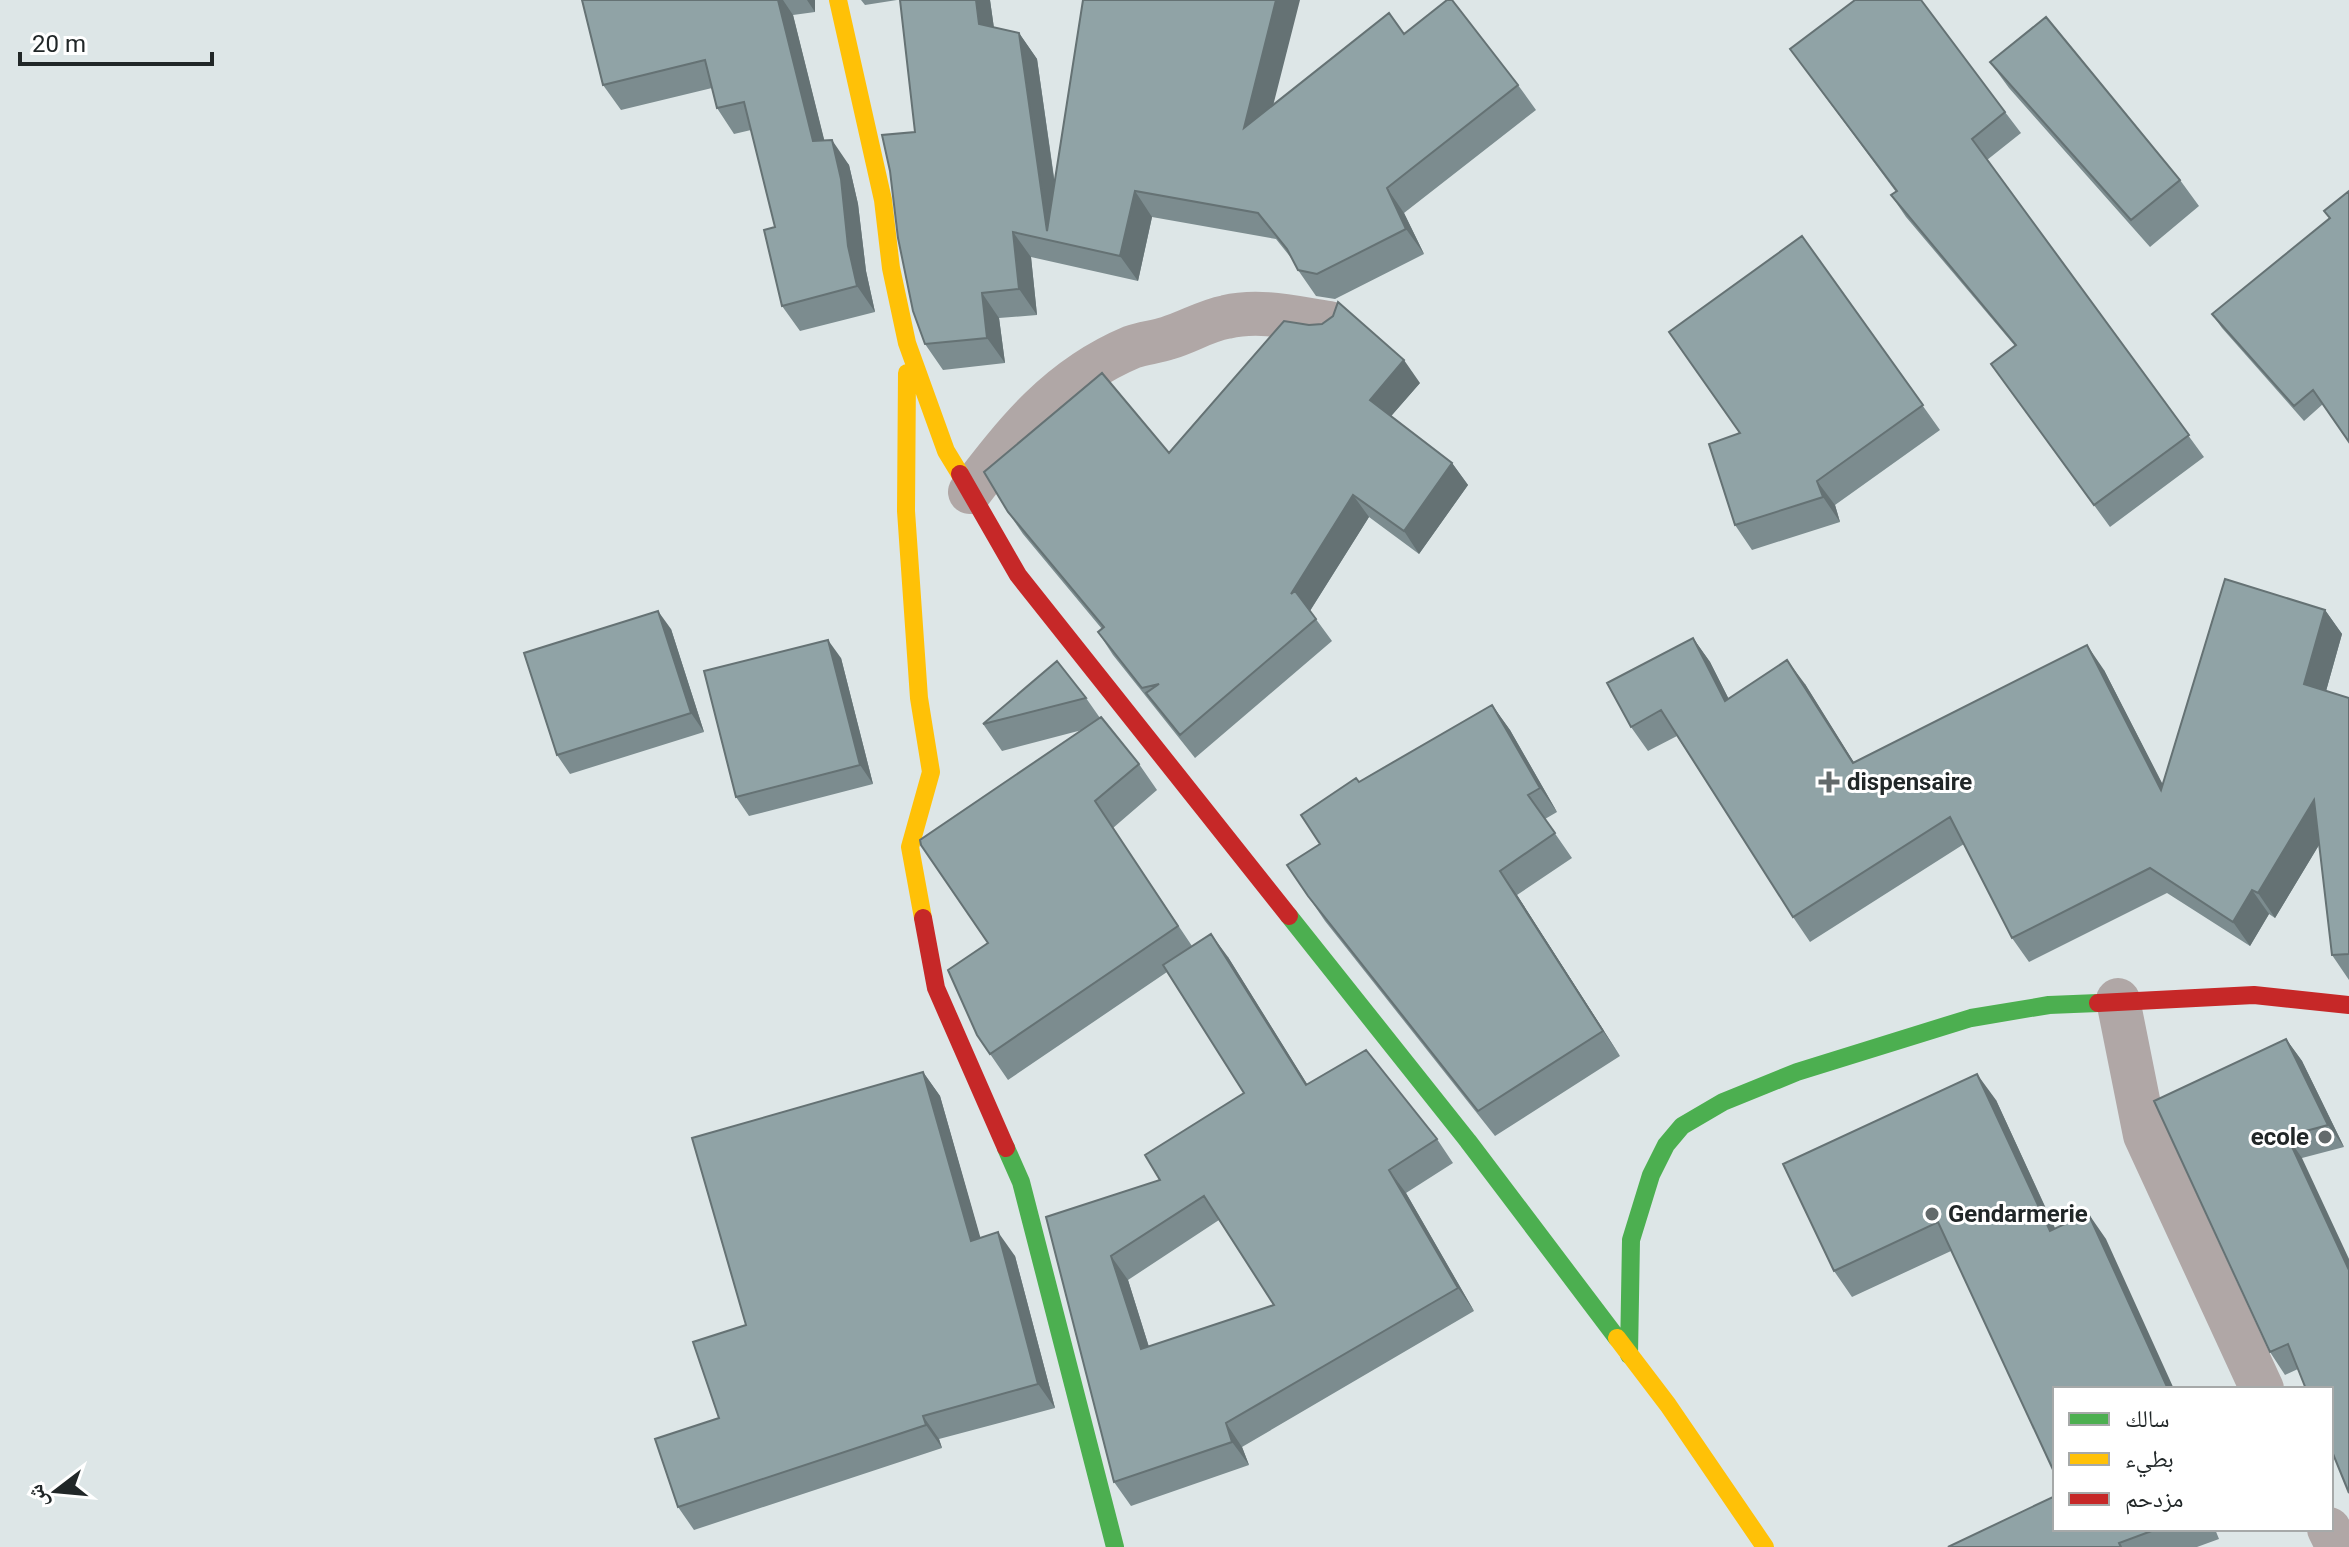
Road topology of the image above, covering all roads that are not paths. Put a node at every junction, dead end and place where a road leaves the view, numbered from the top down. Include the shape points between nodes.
1 (838, 0) edge
2 (1329, 323) edge
3 (907, 343) junction
4 (970, 492) junction
5 (2118, 1000) junction
6 (2349, 1005) edge
7 (1629, 1355) junction
8 (2261, 1387) edge
9 (1115, 1547) edge
10 (1765, 1547) edge

1 - 3 street via 883,200
2 - 4 street via 1264,313 1226,316 1099,362 1034,414
3 - 4 street via 946,451
3 - 9 street via 906,511 919,698 931,772 910,847 936,988 1021,1182
4 - 7 street via 1018,575 1391,1042
5 - 6 street via 2254,995
5 - 7 street via 1971,1018 1797,1072 1723,1102 1682,1126 1651,1175 1631,1240
5 - 8 street via 2145,1135
7 - 10 street

